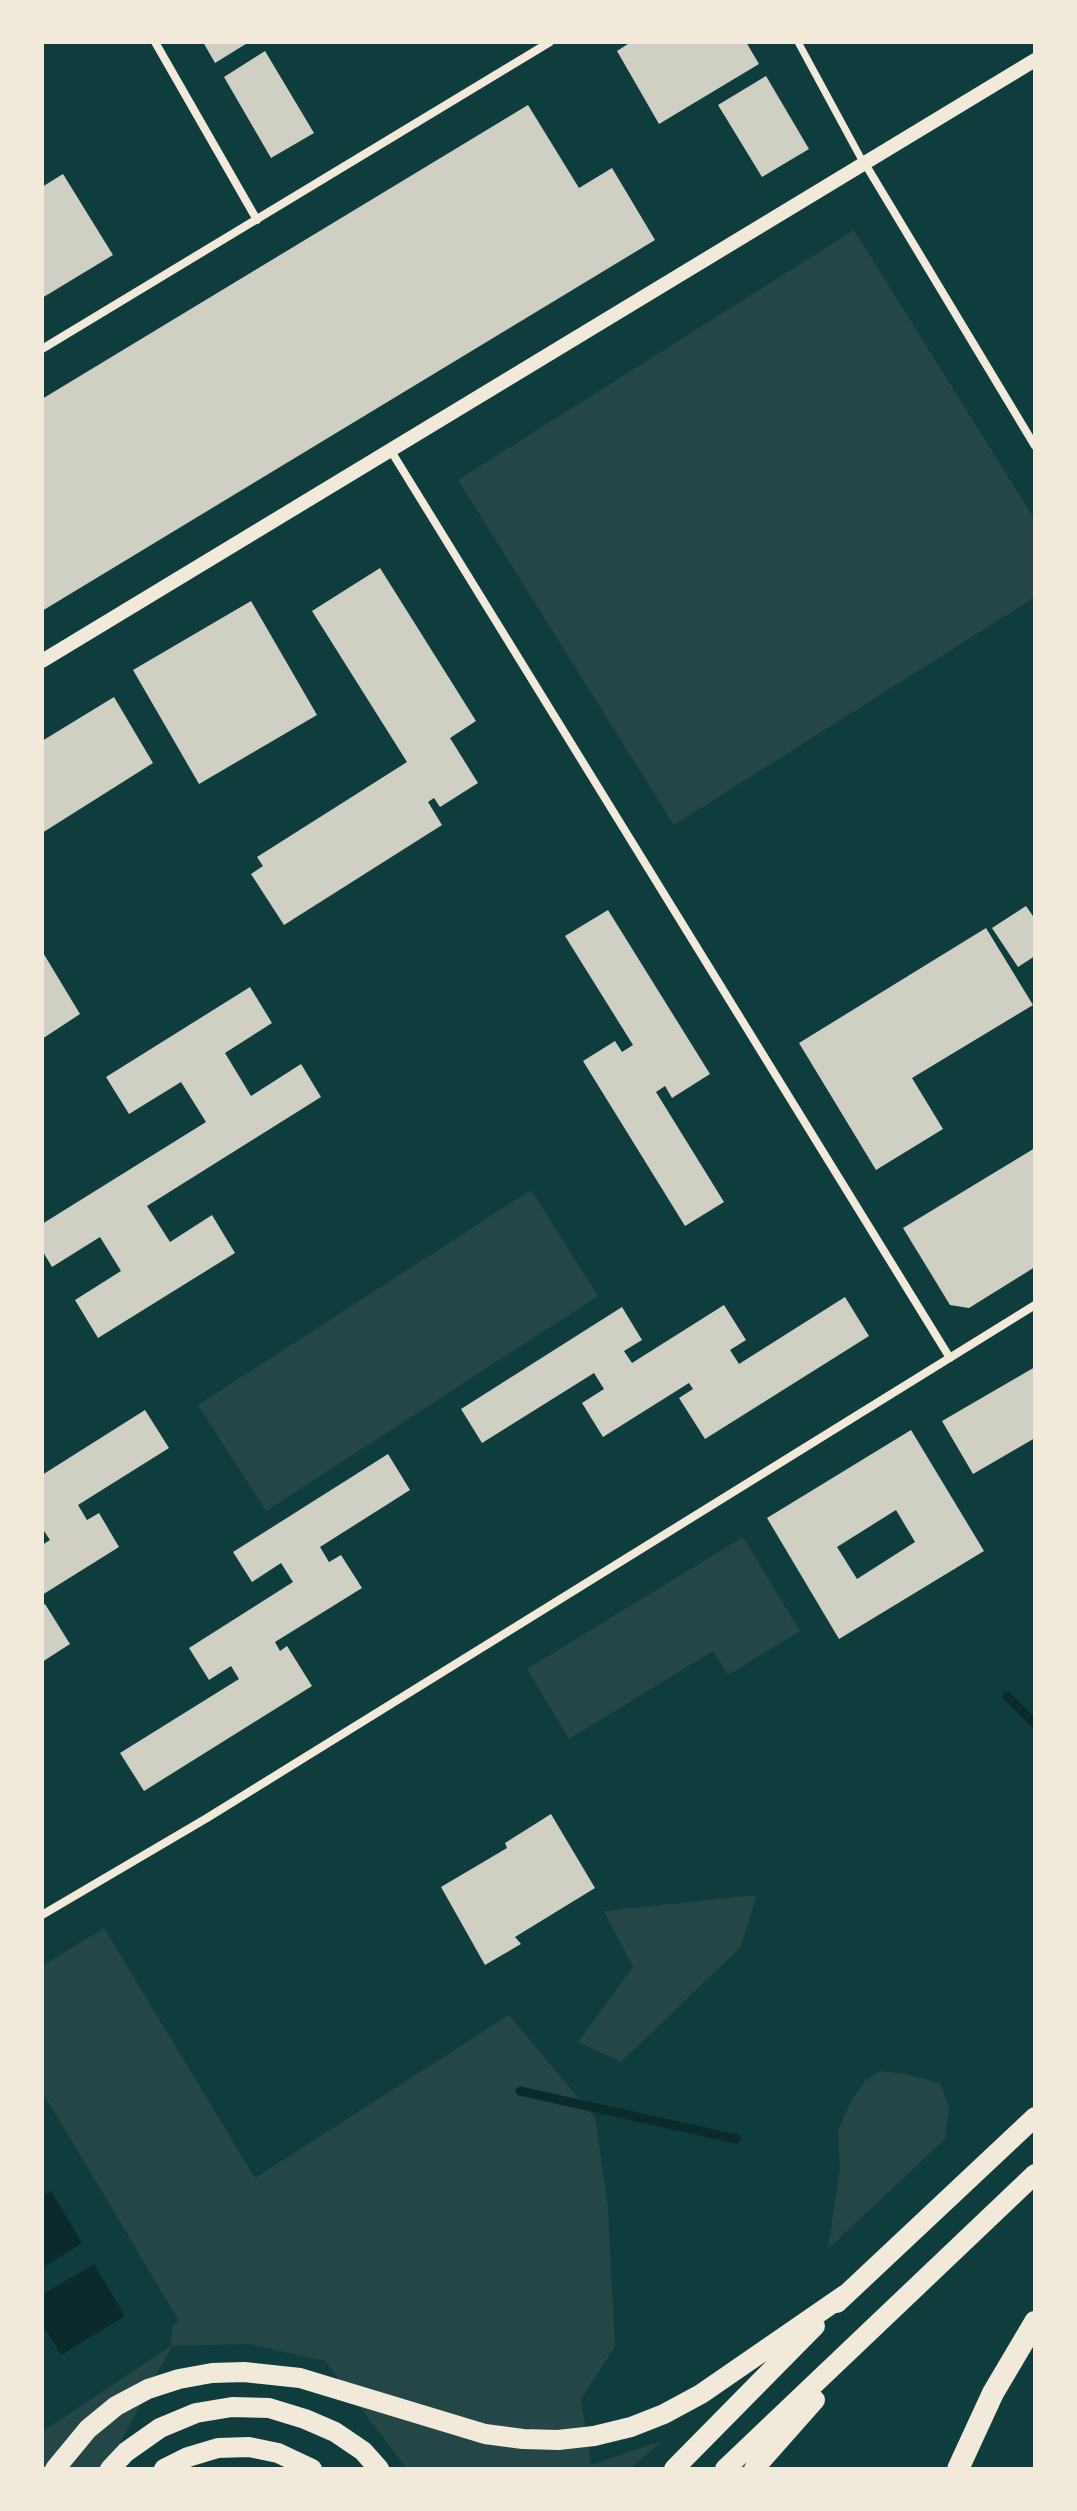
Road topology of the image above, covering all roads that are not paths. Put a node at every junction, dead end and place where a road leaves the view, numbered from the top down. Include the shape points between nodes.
1 (155, 42) edge
2 (550, 42) edge
3 (798, 42) edge
4 (1035, 60) edge
5 (863, 162) junction
6 (257, 220) junction
7 (42, 349) edge
8 (1035, 446) edge
9 (391, 451) junction
10 (42, 661) edge
11 (1035, 1305) edge
12 (950, 1358) junction
13 (42, 1915) edge
14 (1035, 2117) edge
15 (1035, 2174) edge
16 (846, 2294) junction
17 (893, 2309) junction
18 (1035, 2322) edge
19 (55, 2469) edge
20 (110, 2469) edge
21 (164, 2469) edge
22 (312, 2469) edge
23 (379, 2469) edge
24 (674, 2469) edge
25 (725, 2469) edge
26 (754, 2469) edge
27 (958, 2469) edge

1 - 6 street
2 - 6 street
3 - 5 street
4 - 5 street
5 - 8 street
5 - 9 street
6 - 7 street
9 - 10 street
9 - 12 street
11 - 12 street
12 - 13 street
14 - 16 main road
15 - 17 main road
16 - 19 main road via 701,2394 631,2427 570,2438 523,2439 450,2425 300,2378 212,2373 148,2389 116,2406 88,2429
16 - 24 main road
17 - 25 main road
17 - 26 main road
18 - 27 highway via 993,2393
20 - 23 main road via 160,2428 196,2413 232,2407 269,2408 305,2419 335,2432
21 - 22 main road via 218,2448 249,2447

